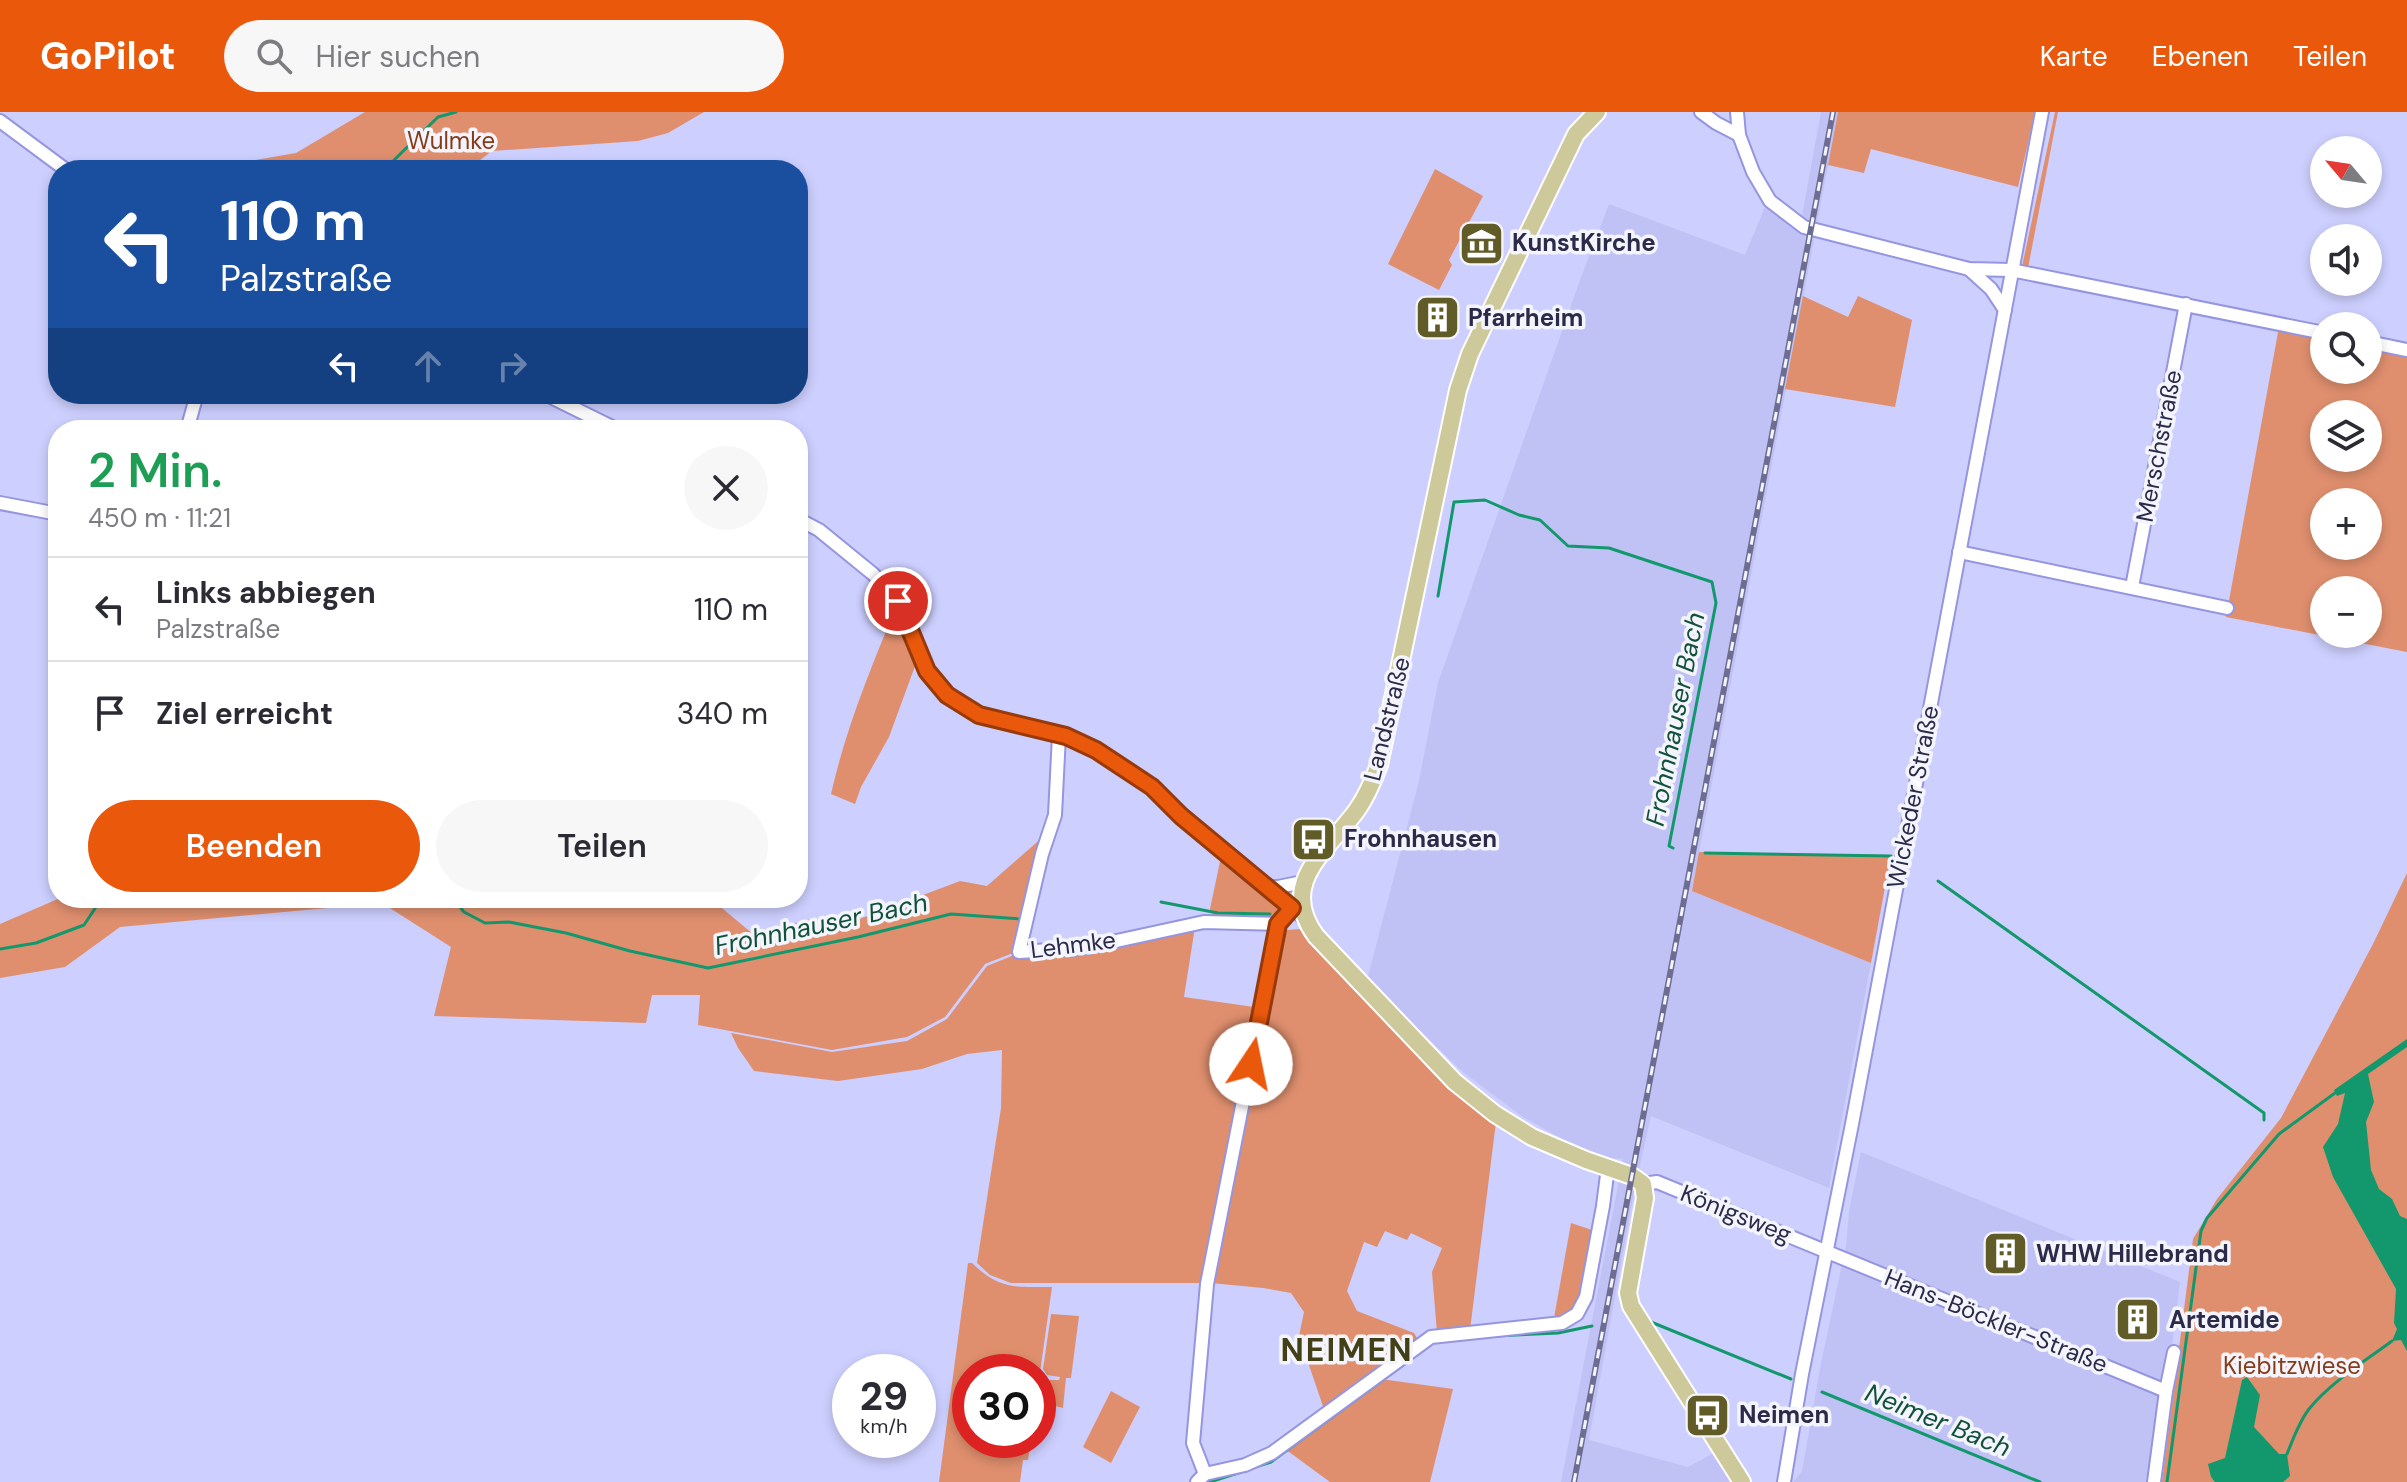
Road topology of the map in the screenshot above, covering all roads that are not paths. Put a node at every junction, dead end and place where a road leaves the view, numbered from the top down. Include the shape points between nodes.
1 (1597, 112) edge
2 (1701, 112) edge
3 (1737, 112) edge
4 (2042, 112) edge
5 (0, 121) edge
6 (1739, 135) junction
7 (53, 160) edge
8 (1969, 269) junction
9 (2011, 270) junction
10 (2186, 304) junction
11 (2005, 310) junction
12 (2310, 330) edge
13 (2382, 345) edge
14 (2407, 350) edge
15 (565, 404) edge
16 (598, 420) edge
17 (0, 503) edge
18 (48, 512) edge
19 (808, 524) edge
20 (1959, 552) junction
21 (2132, 587) junction
22 (2227, 608) dead end
23 (1059, 735) junction
24 (1303, 882) junction
25 (1268, 887) junction
26 (1298, 914) junction
27 (1278, 924) junction
28 (1608, 1167) junction
29 (1638, 1180) junction
30 (1827, 1252) junction
31 (2174, 1352) dead end
32 (2166, 1391) junction
33 (1201, 1478) edge
34 (1742, 1482) edge
35 (1784, 1482) edge
36 (2154, 1482) edge

1 - 24 main road, Landstraße via 1576,134 1470,354 1379,765 1365,799
2 - 6 street
3 - 6 street
4 - 9 street, Wickeder Straße
5 - 7 street
6 - 8 street via 1770,201 1804,227
8 - 9 street
8 - 11 street
9 - 10 street
9 - 11 street, Wickeder Straße
10 - 12 street
10 - 21 street, Merschstraße
11 - 20 street, Wickeder Straße
13 - 14 street
15 - 16 street
17 - 18 street
19 - 23 street via 873,574 898,601 927,671 947,695 979,715
20 - 21 street
20 - 30 street, Wickeder Straße via 1908,855
21 - 22 street
23 - 25 street via 1096,750 1152,787
23 - 27 street, Lehmke via 1055,815 1019,952 1084,948 1204,922
24 - 25 street
24 - 26 main road
25 - 26 street
26 - 27 street
26 - 28 main road via 1455,1082 1532,1137
27 - 33 street via 1207,1284 1193,1443
28 - 29 main road
28 - 33 street via 1586,1297 1570,1320 1431,1337 1272,1453
29 - 30 street, Königsweg via 1657,1182
29 - 34 main road via 1645,1198 1628,1293 1631,1306
30 - 32 street, Hans-Böckler-Straße
30 - 35 street, Wickeder Straße
31 - 32 street
32 - 36 street

